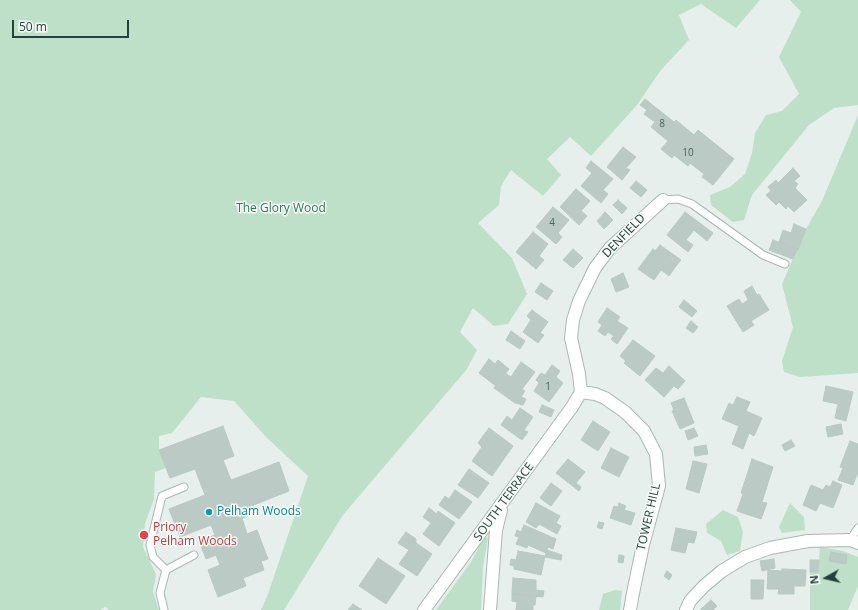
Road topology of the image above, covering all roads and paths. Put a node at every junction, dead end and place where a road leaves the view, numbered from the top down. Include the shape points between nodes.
1 (662, 200) joint
2 (785, 264) dead end
3 (581, 392) junction
4 (184, 487) dead end
5 (504, 501) junction
6 (858, 528) edge
7 (854, 541) edge
8 (194, 555) dead end
9 (166, 570) junction
10 (164, 610) edge
11 (424, 610) edge
12 (490, 610) edge
13 (630, 610) edge
14 (686, 610) edge

1 - 2 lane via 678,199 692,204 763,255
1 - 3 street, DENFIELD via 610,248 579,301 571,338
3 - 5 street, SOUTH TERRACE
3 - 13 street, TOWER HILL via 605,398 625,412 644,431 656,454 659,486 643,545
4 - 9 lane via 162,496 150,545 153,557
5 - 11 street, SOUTH TERRACE
5 - 12 street via 496,530
6 - 7 lane
7 - 14 street via 808,541 770,548 745,557 704,586
8 - 9 lane
9 - 10 lane via 160,593

